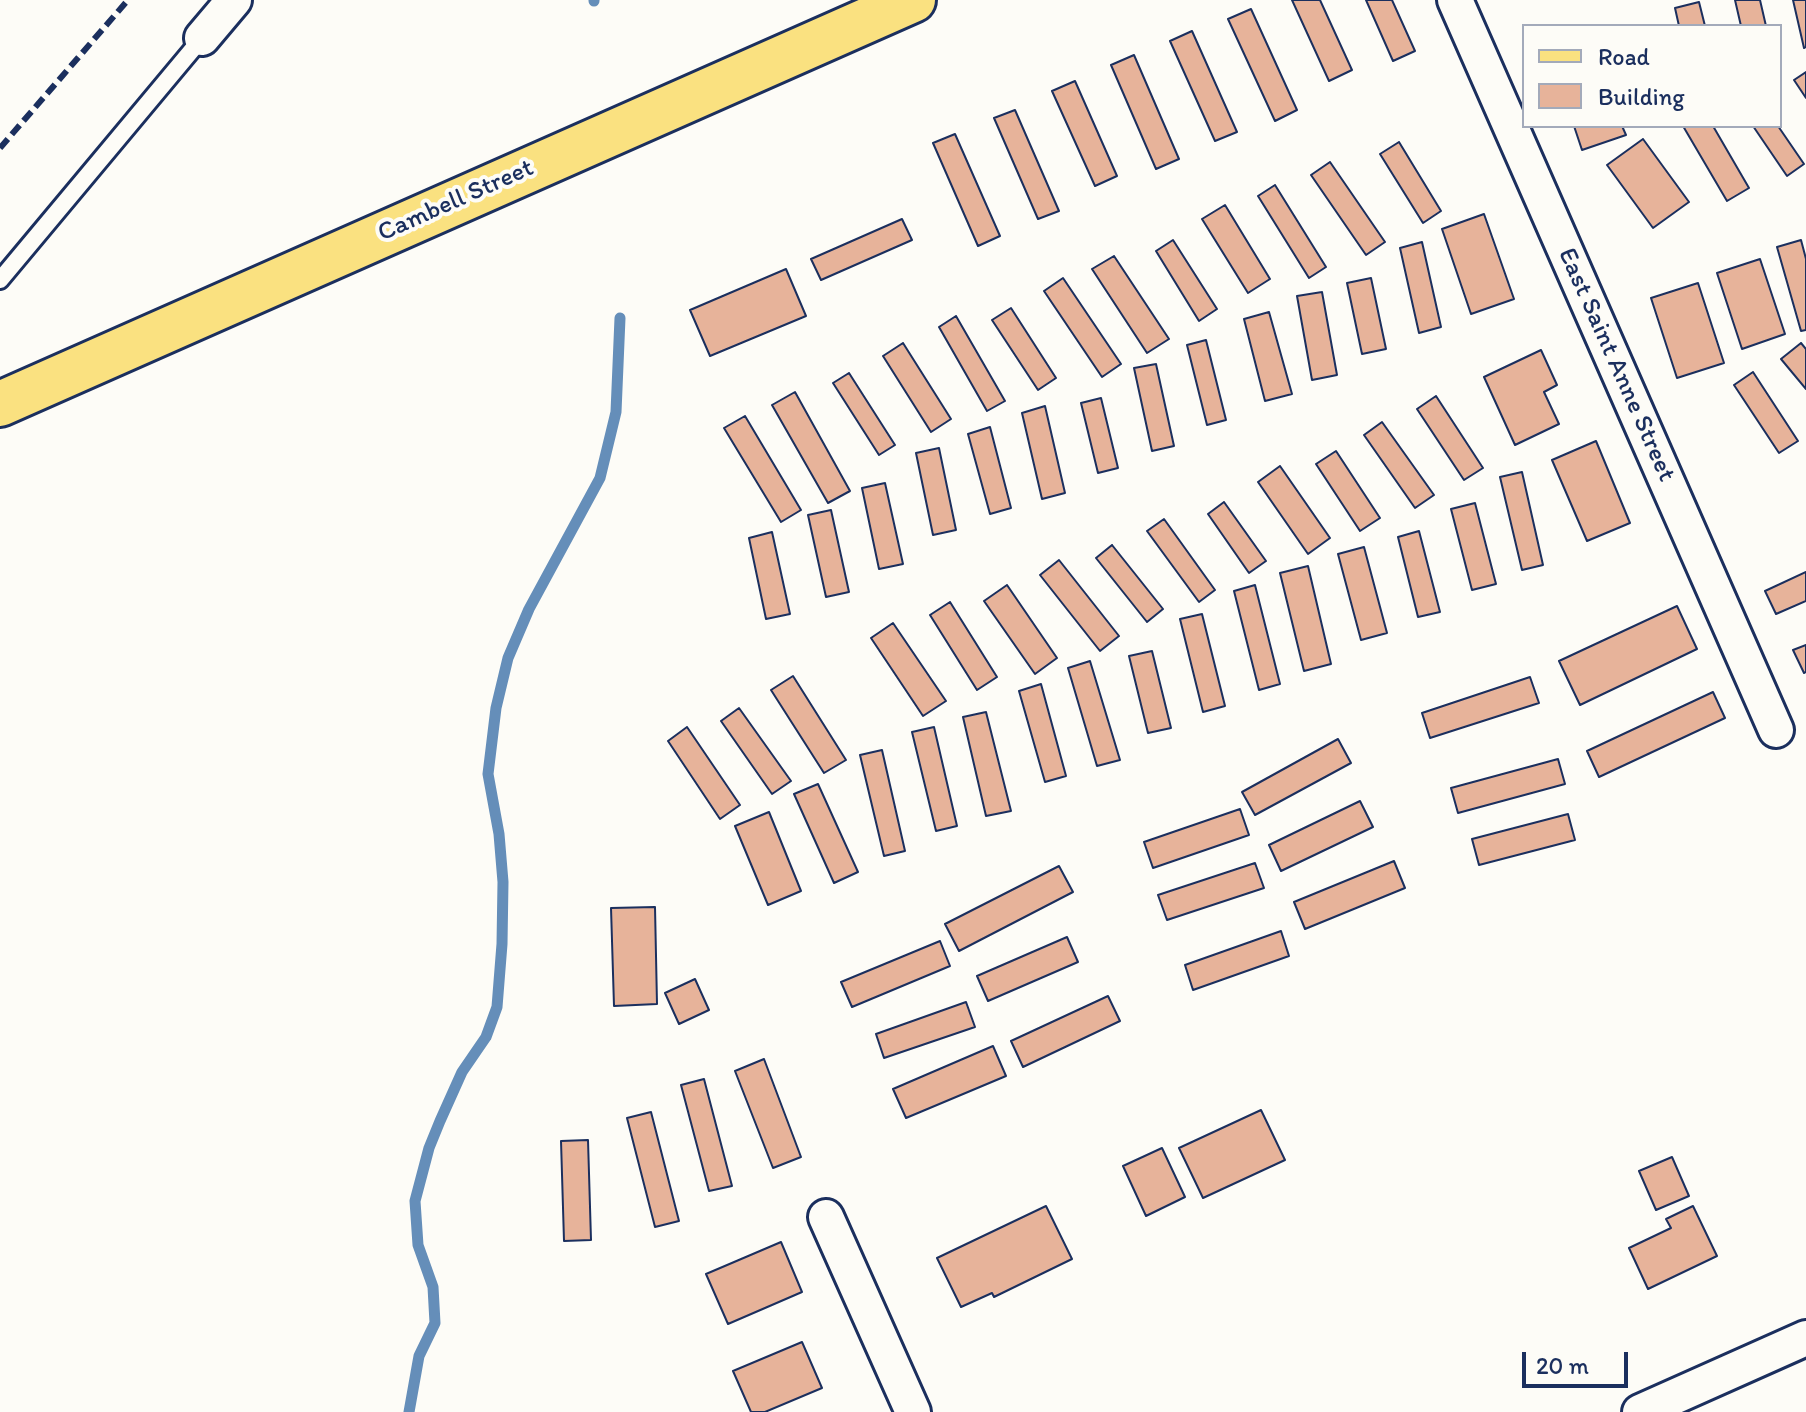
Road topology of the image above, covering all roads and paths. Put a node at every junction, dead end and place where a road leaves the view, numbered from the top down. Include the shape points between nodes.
1 (234, 0) edge
2 (913, 0) edge
3 (1455, 0) edge
4 (202, 38) joint
5 (0, 280) edge
6 (0, 404) edge
7 (1776, 730) dead end
8 (826, 1217) dead end
9 (1806, 1338) edge
10 (913, 1412) edge
11 (1640, 1412) edge

1 - 4 street
2 - 6 main road, Cambell Street
3 - 7 street, East Saint Anne Street
4 - 5 lane
8 - 10 street
9 - 11 street

